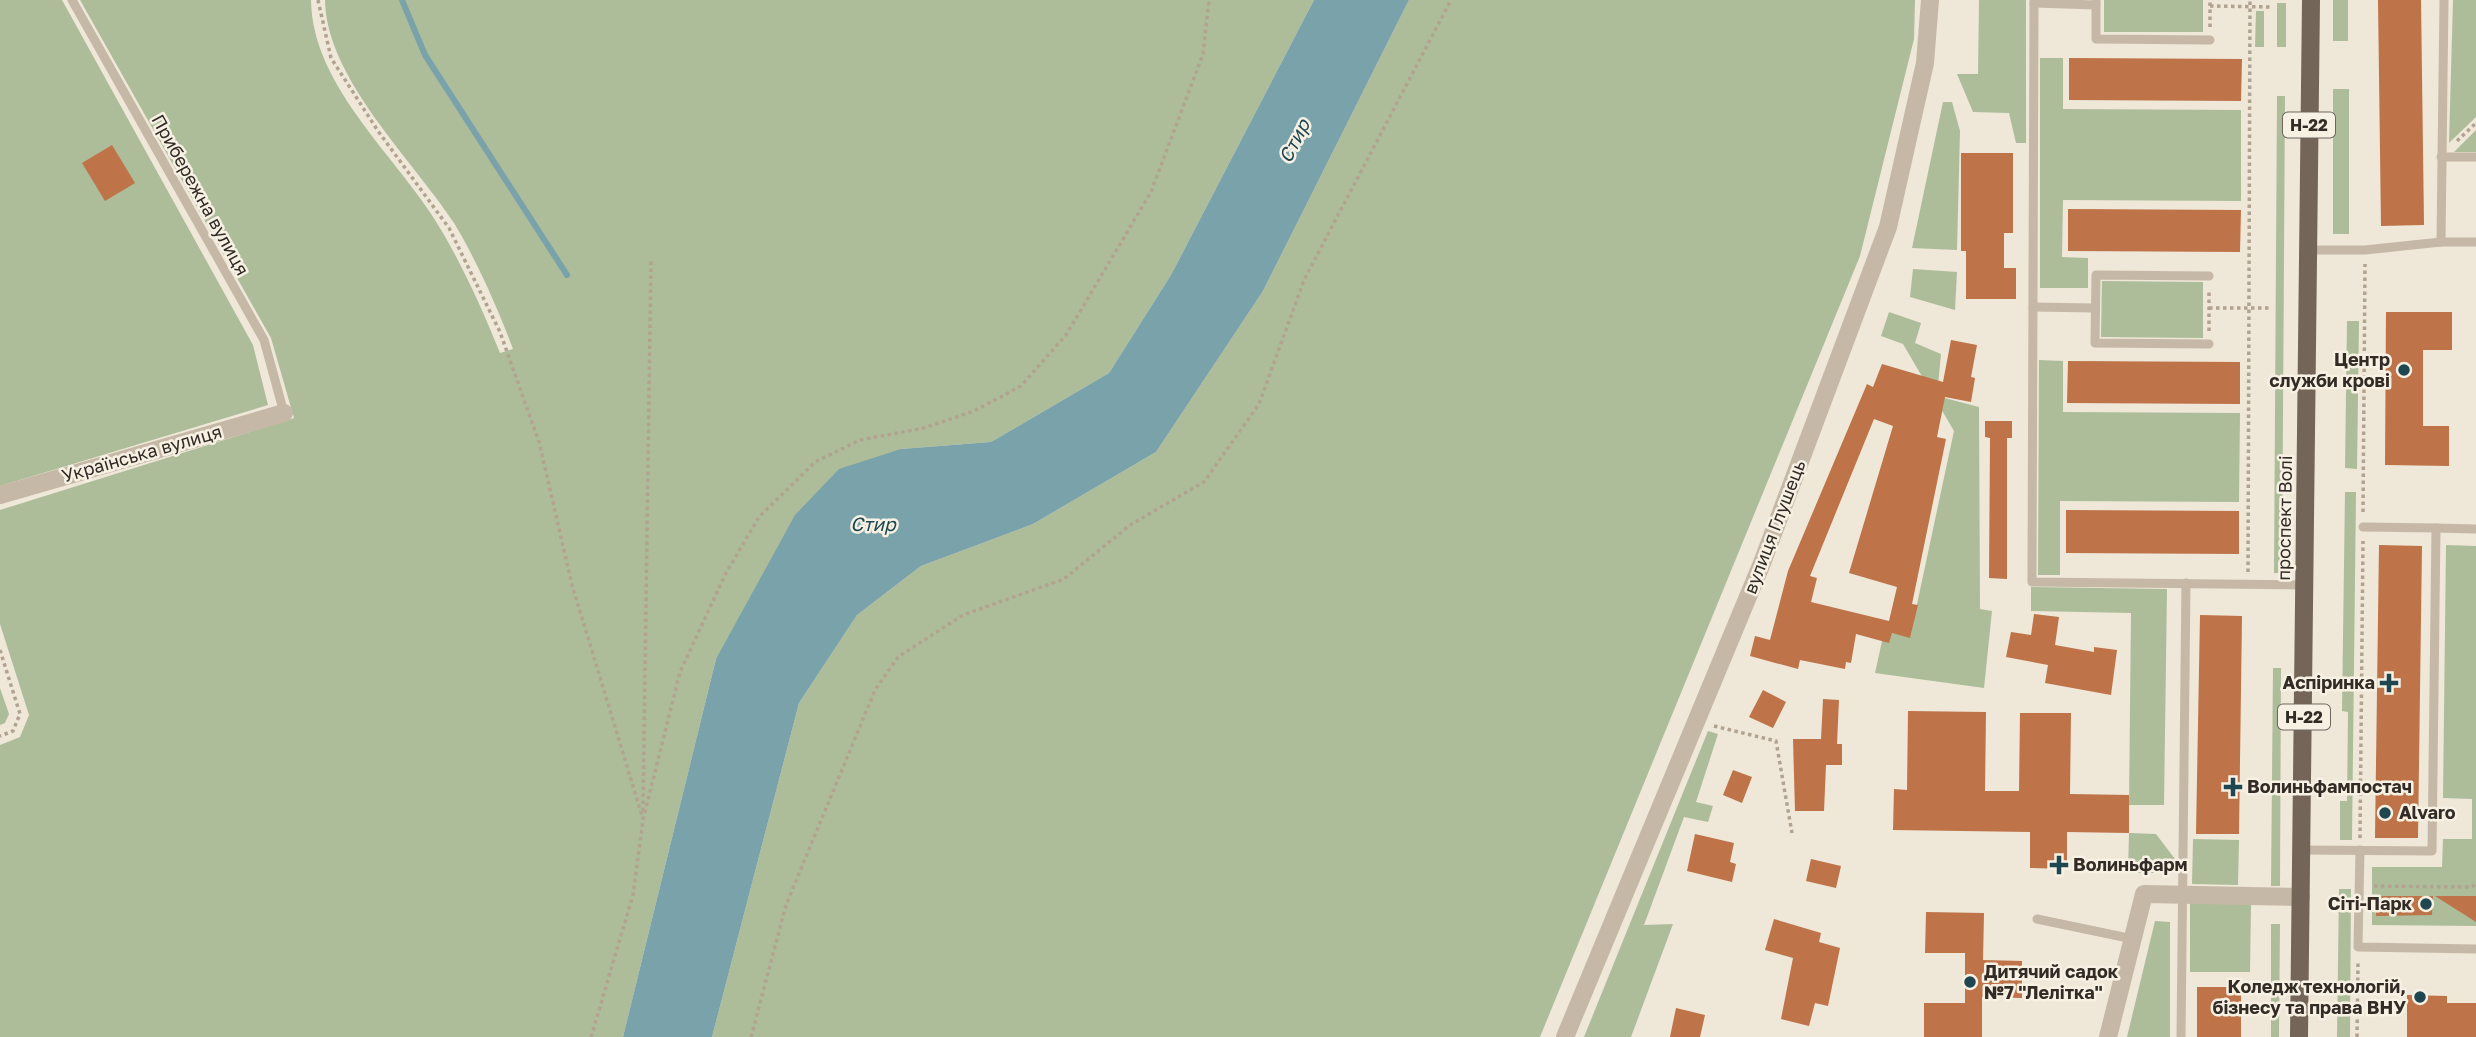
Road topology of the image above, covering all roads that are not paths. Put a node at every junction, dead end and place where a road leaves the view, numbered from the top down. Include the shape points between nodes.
1 (72, 0) edge
2 (1930, 0) edge
3 (2311, 0) edge
4 (2444, 0) edge
5 (2034, 2) edge
6 (2096, 2) edge
7 (2210, 40) dead end
8 (2476, 157) edge
9 (2441, 158) junction
10 (2441, 242) junction
11 (2476, 242) edge
12 (2307, 250) junction
13 (2209, 276) dead end
14 (2033, 307) junction
15 (2095, 308) junction
16 (2209, 344) road end
17 (284, 413) joint
18 (0, 495) edge
19 (2363, 527) road end
20 (2436, 528) junction
21 (2476, 529) edge
22 (2186, 583) junction
23 (2305, 585) junction
24 (2302, 850) junction
25 (2360, 850) junction
26 (2183, 894) junction
27 (2301, 897) junction
28 (2038, 919) dead end
29 (2133, 939) junction
30 (2476, 949) edge
31 (1565, 1037) edge
32 (2108, 1037) edge
33 (2181, 1037) edge
34 (2299, 1037) edge

1 - 17 lane, Прибережна вулиця via 264,340
2 - 31 street, вулиця Глушець via 1925,63 1888,228 1762,563
3 - 12 main road, проспект Волі / Н-22
4 - 9 lane
5 - 6 lane
5 - 14 lane
6 - 7 lane via 2096,39
8 - 9 lane
9 - 10 lane
10 - 11 lane
10 - 12 lane
12 - 23 main road, проспект Волі / Н-22
13 - 15 lane via 2096,275
14 - 15 lane
14 - 22 lane via 2032,582
15 - 16 lane via 2095,343
17 - 18 street, Українська вулиця
19 - 20 lane
20 - 21 lane
20 - 25 lane via 2432,851
22 - 23 lane
22 - 26 lane
23 - 24 main road, проспект Волі / Н-22
24 - 25 lane
24 - 27 main road, проспект Волі / Н-22
25 - 30 lane via 2358,947
26 - 27 street
26 - 29 street via 2144,894
26 - 33 lane
27 - 34 main road, проспект Волі / Н-22
28 - 29 lane
29 - 32 street

